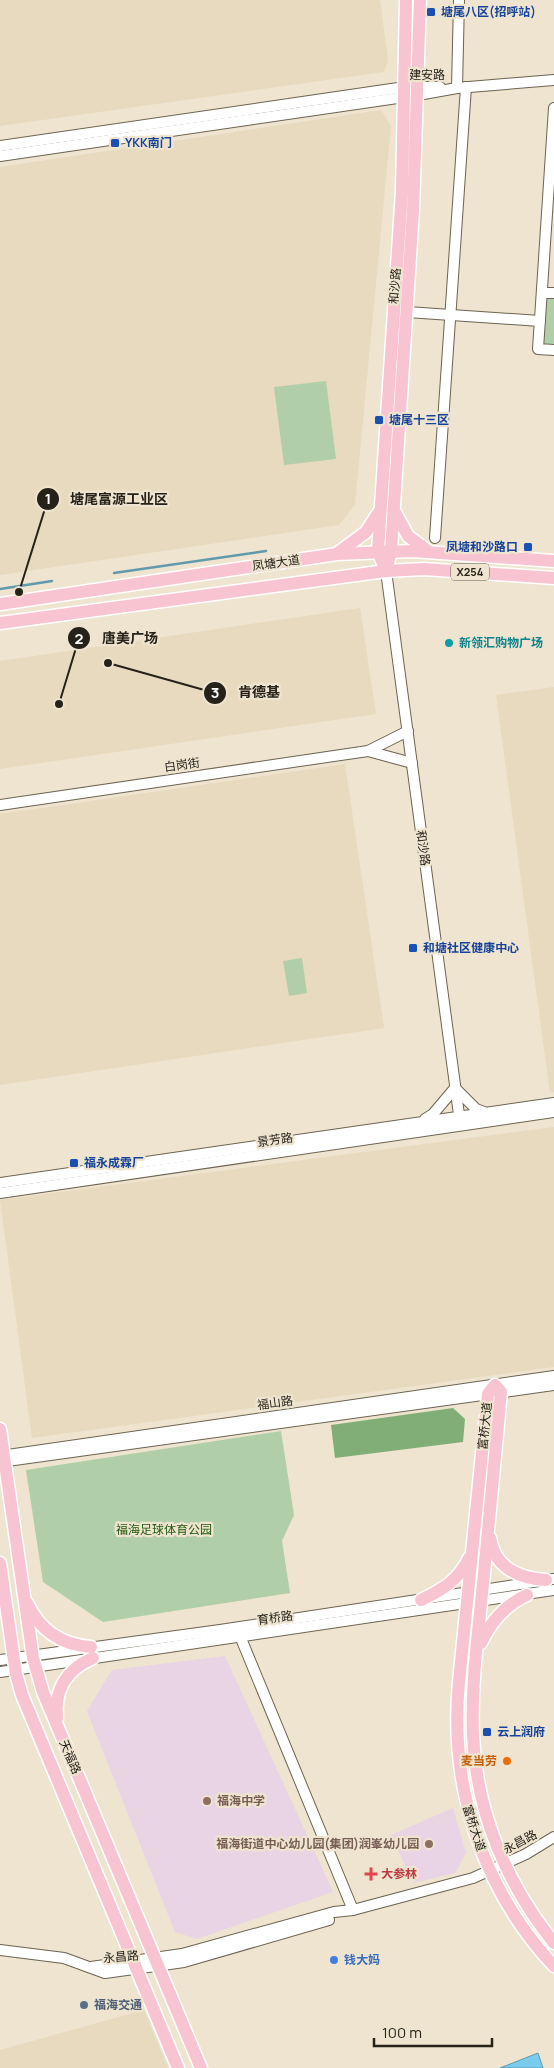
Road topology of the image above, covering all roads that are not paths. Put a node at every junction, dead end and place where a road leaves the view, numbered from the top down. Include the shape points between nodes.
1 (406, 0) edge
2 (420, 0) edge
3 (459, 0) edge
4 (554, 80) edge
5 (461, 87) junction
6 (418, 91) junction
7 (405, 92) junction
8 (554, 108) edge
9 (0, 146) edge
10 (0, 156) edge
11 (542, 292) junction
12 (554, 293) edge
13 (406, 312) junction
14 (450, 315) junction
15 (540, 321) junction
16 (554, 350) edge
17 (381, 505) junction
18 (394, 509) junction
19 (435, 538) dead end
20 (385, 551) junction
21 (337, 554) junction
22 (435, 554) junction
23 (554, 561) edge
24 (386, 571) junction
25 (554, 578) edge
26 (0, 604) edge
27 (0, 624) edge
28 (408, 731) junction
29 (368, 751) junction
30 (412, 763) junction
31 (0, 805) edge
32 (455, 1088) junction
33 (554, 1103) edge
34 (484, 1112) junction
35 (554, 1112) edge
36 (460, 1120) junction
37 (422, 1121) junction
38 (2, 1181) edge
39 (0, 1193) edge
40 (554, 1376) edge
41 (554, 1385) edge
42 (495, 1390) junction
43 (0, 1429) edge
44 (2, 1459) edge
45 (489, 1526) junction
46 (472, 1552) junction
47 (0, 1563) edge
48 (551, 1583) edge
49 (22, 1589) junction
50 (527, 1595) junction
51 (482, 1596) junction
52 (467, 1598) junction
53 (421, 1600) junction
54 (240, 1636) junction
55 (92, 1652) junction
56 (477, 1653) junction
57 (0, 1660) edge
58 (34, 1661) junction
59 (16, 1664) junction
60 (0, 1672) edge
61 (457, 1697) junction
62 (473, 1699) junction
63 (59, 1730) junction
64 (554, 1837) edge
65 (503, 1864) junction
66 (490, 1871) junction
67 (353, 1910) junction
68 (554, 1943) edge
69 (0, 1950) edge
70 (156, 1962) junction
71 (135, 1965) junction
72 (554, 1966) edge
73 (178, 2068) edge
74 (200, 2068) edge

1 - 7 main road, 和沙路 / X254
2 - 6 main road, 和沙路 / X254
3 - 5 street
4 - 5 street, 建安路
5 - 6 street, 建安路
5 - 14 street
6 - 7 street, 建安路
6 - 13 main road, 和沙路 / X254
7 - 9 street, 建安路
7 - 10 street, 建安路
7 - 17 main road, 和沙路 / X254 via 402,191
8 - 11 street
11 - 12 street
11 - 15 street
13 - 14 street
13 - 18 main road, 和沙路 / X254
14 - 15 street
14 - 19 street
15 - 16 street via 538,349
17 - 20 main road, 和沙路 / X254
17 - 21 main road via 366,532
18 - 20 main road, 和沙路 / X254
18 - 22 main road, X254 via 412,542
20 - 21 main road, 凤塘大道
20 - 22 main road, 凤塘大道 / X254
20 - 24 main road, 和沙路 / X254
21 - 26 main road, 凤塘大道
22 - 23 main road, 凤塘大道 / X254
24 - 25 main road, 凤塘大道 / X254 via 424,569
24 - 27 main road, 凤塘大道
24 - 28 street, 和沙路
28 - 29 street
28 - 30 street, 和沙路
29 - 30 street
29 - 31 street, 白岗街
30 - 32 street, 和沙路
32 - 34 street via 476,1109
32 - 36 street, 和沙路
32 - 37 street via 433,1114
33 - 34 street, 景芳路
34 - 36 street, 景芳路
35 - 36 street, 景芳路
36 - 37 street, 景芳路
36 - 39 street, 景芳路
37 - 38 street, 景芳路
40 - 42 street, 福山路
41 - 42 street, 福山路
42 - 44 street, 福山路
42 - 45 main road, 富桥大道
42 - 46 main road, 富桥大道
43 - 44 main road, 天福路
44 - 49 main road, 天福路
45 - 48 main road via 490,1541 501,1564 518,1576
45 - 51 main road, 富桥大道
46 - 52 main road, 富桥大道
46 - 53 main road via 456,1579
47 - 59 main road, 天福路
48 - 50 street, 育桥路
48 - 51 street, 育桥路
49 - 55 main road via 33,1615 43,1627 66,1643
49 - 58 main road, 天福路
50 - 51 street, 育桥路
50 - 56 main road via 508,1606 493,1621
51 - 52 street, 育桥路
51 - 56 main road, 富桥大道
52 - 53 street, 育桥路
52 - 54 street, 育桥路
52 - 61 main road, 富桥大道
53 - 55 street, 育桥路
54 - 55 street, 育桥路
54 - 67 street
55 - 58 street, 育桥路
55 - 63 main road via 64,1680 57,1703
56 - 62 main road, 富桥大道
57 - 59 street, 育桥路
58 - 59 street, 育桥路
58 - 63 main road, 天福路
59 - 60 street, 育桥路
59 - 71 main road, 天福路 via 22,1695
61 - 62 street
61 - 66 main road, 富桥大道 via 456,1738 460,1775 470,1822
62 - 65 main road, 富桥大道 via 476,1772 486,1816
63 - 70 main road, 天福路
64 - 65 street, 永昌路
65 - 66 street, 永昌路
65 - 68 main road, 富桥大道 via 533,1916
66 - 67 street, 永昌路
66 - 72 main road, 富桥大道 via 520,1923
67 - 70 street, 永昌路 via 336,1918 203,1956
69 - 71 street, 永昌路 via 64,1958 91,1967
70 - 71 street, 永昌路
70 - 74 main road, 天福路
71 - 73 main road, 天福路

